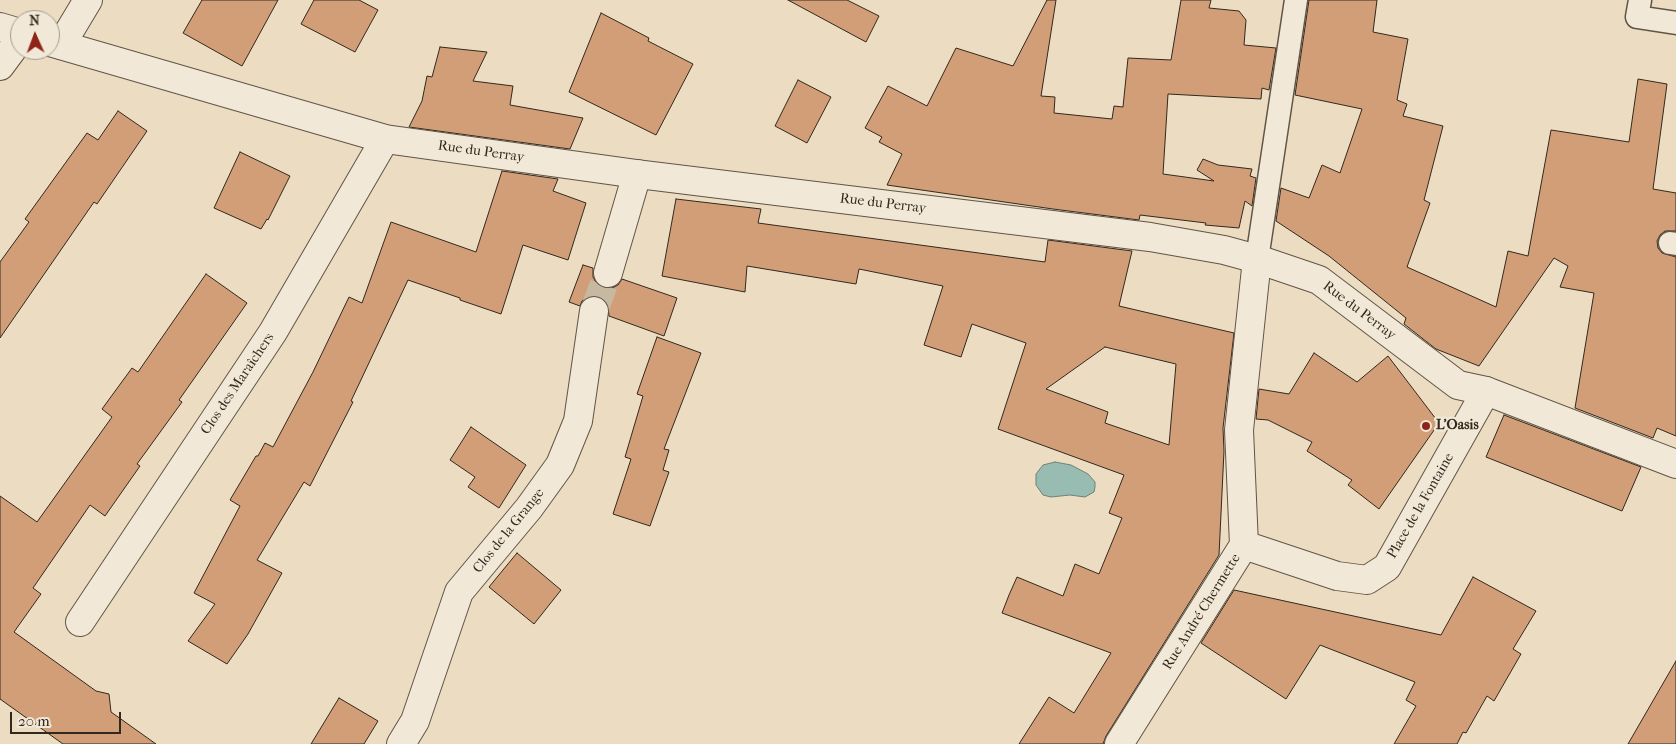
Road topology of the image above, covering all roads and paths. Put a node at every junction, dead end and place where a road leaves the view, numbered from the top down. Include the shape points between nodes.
1 (88, 0) edge
2 (1296, 0) edge
3 (1640, 0) edge
4 (1676, 23) edge
5 (60, 37) edge
6 (60, 45) edge
7 (10, 52) edge
8 (0, 66) edge
9 (385, 139) junction
10 (637, 174) junction
11 (1257, 259) junction
12 (608, 273) tunnel mouth
13 (594, 310) tunnel mouth
14 (1486, 391) junction
15 (1676, 464) edge
16 (1244, 545) junction
17 (80, 622) dead end
18 (401, 744) edge
19 (1119, 744) edge

1 - 5 street
2 - 11 lane
3 - 4 lane via 1637,16
6 - 9 street, Rue du Perray
7 - 8 street
9 - 10 street, Rue du Perray
9 - 17 street, Clos des Maraîchers via 273,332
10 - 11 street, Rue du Perray via 1150,237
10 - 12 street
11 - 14 street, Rue du Perray via 1319,280 1458,385
11 - 16 street, Rue André Chermette via 1239,430
13 - 18 street, Clos de la Grange via 578,421 560,465 530,508 459,592 415,721
14 - 15 street, Rue du Perray
14 - 16 street, Place de la Fontaine via 1387,567 1367,580 1337,576
16 - 19 street, Rue André Chermette

